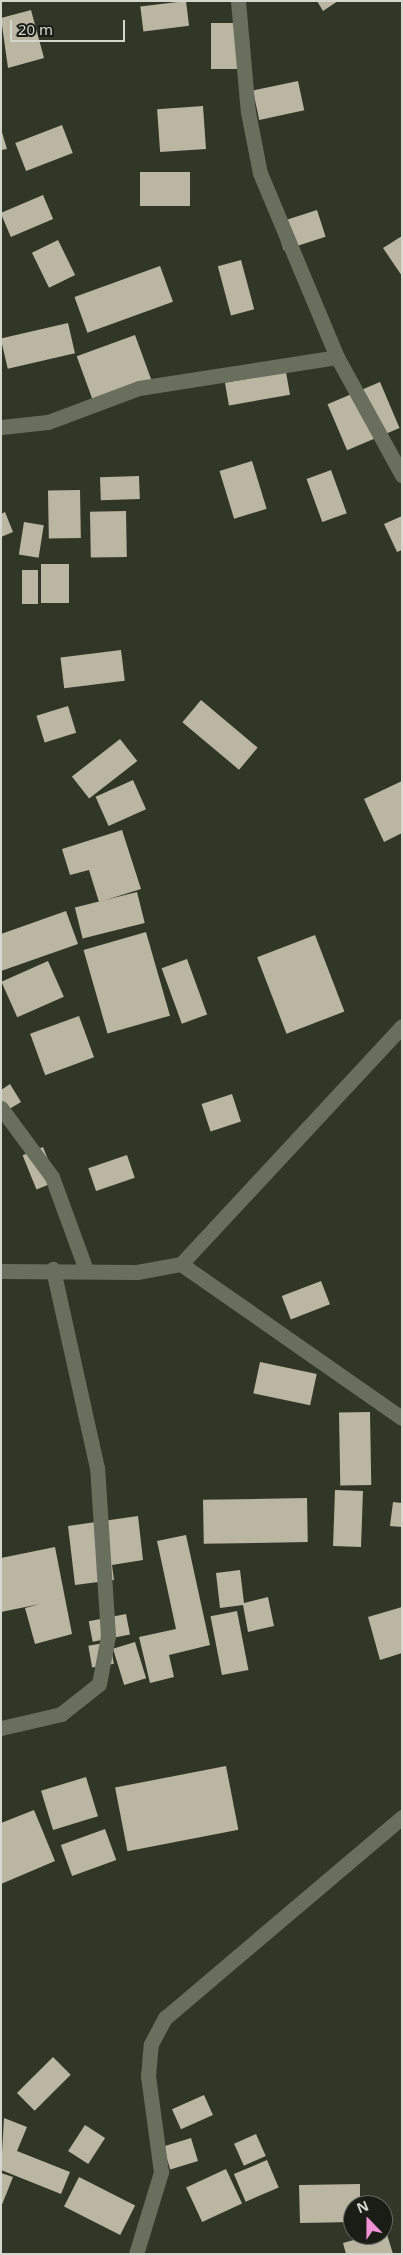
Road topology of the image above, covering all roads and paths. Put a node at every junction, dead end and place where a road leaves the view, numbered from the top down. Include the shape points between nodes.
1 (238, 1) edge
2 (337, 357) junction
3 (1, 427) edge
4 (402, 475) edge
5 (402, 1026) edge
6 (1, 1108) edge
7 (181, 1264) junction
8 (53, 1269) junction
9 (86, 1270) junction
10 (1, 1272) edge
11 (402, 1418) edge
12 (1, 1728) edge
13 (402, 1817) edge
14 (136, 2254) edge

1 - 2 street via 248,112 260,173
2 - 3 street via 139,388 48,422
2 - 4 street
5 - 7 street
6 - 9 street via 52,1177
7 - 9 street via 137,1272
7 - 11 street
8 - 9 street
8 - 10 street
8 - 12 street via 97,1468 108,1636 99,1684 61,1714
13 - 14 street via 166,2018 151,2044 148,2076 161,2172

